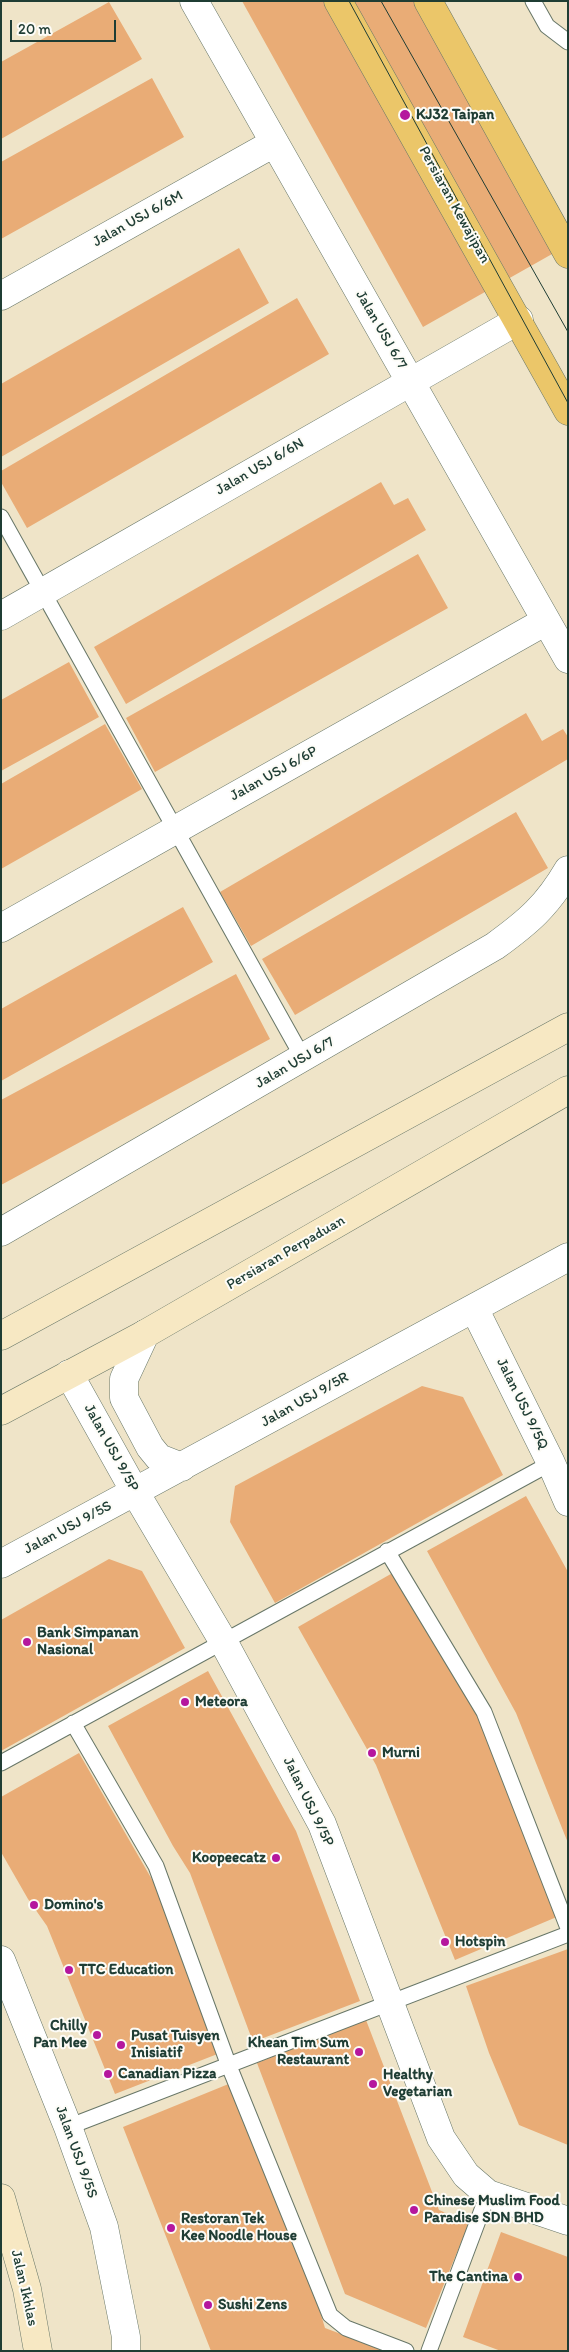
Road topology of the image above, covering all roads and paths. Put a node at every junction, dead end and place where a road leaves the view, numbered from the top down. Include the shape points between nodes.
1 (194, 1) edge
2 (338, 1) edge
3 (428, 1) edge
4 (533, 1) edge
5 (568, 42) edge
6 (274, 143) junction
7 (568, 254) edge
8 (1, 296) edge
9 (519, 320) junction
10 (410, 382) junction
11 (568, 411) edge
12 (1, 517) edge
13 (42, 590) junction
14 (1, 616) edge
15 (546, 620) junction
16 (568, 659) edge
17 (175, 830) junction
18 (568, 870) edge
19 (1, 928) edge
20 (568, 1027) edge
21 (303, 1058) junction
22 (568, 1090) edge
23 (1, 1232) edge
24 (568, 1257) edge
25 (474, 1308) junction
26 (145, 1334) junction
27 (1, 1336) edge
28 (69, 1374) junction
29 (1, 1411) edge
30 (551, 1463) junction
31 (182, 1467) junction
32 (135, 1492) junction
33 (568, 1502) edge
34 (387, 1551) junction
35 (1, 1564) edge
36 (223, 1641) junction
37 (73, 1723) junction
38 (1, 1763) edge
39 (568, 1928) edge
40 (568, 1934) edge
41 (1, 1960) edge
42 (388, 2002) junction
43 (229, 2066) junction
44 (68, 2127) junction
45 (488, 2194) junction
46 (1, 2198) edge
47 (568, 2221) edge
48 (38, 2351) edge
49 (126, 2351) edge
50 (406, 2351) edge
51 (429, 2351) edge

1 - 6 street, Jalan USJ 6/7
2 - 9 main road, Persiaran Kewajipan
3 - 7 main road
4 - 5 lane via 547,26
6 - 8 street, Jalan USJ 6/6M
6 - 10 street, Jalan USJ 6/7
9 - 10 street, Jalan USJ 6/6N
9 - 11 main road, Persiaran Kewajipan
10 - 13 street, Jalan USJ 6/6N
10 - 15 street, Jalan USJ 6/7
12 - 13 lane
13 - 14 street, Jalan USJ 6/6N
13 - 17 lane
15 - 16 street, Jalan USJ 6/7
15 - 17 street, Jalan USJ 6/6P
17 - 19 street, Jalan USJ 6/6P
17 - 21 lane
18 - 21 street, Jalan USJ 6/7 via 553,895 527,923 495,946
20 - 27 main road
21 - 23 street, Jalan USJ 6/7
22 - 26 main road, Persiaran Perpaduan
24 - 25 street, Jalan USJ 9/5R
25 - 30 street, Jalan USJ 9/5Q
25 - 31 street, Jalan USJ 9/5R
26 - 28 main road, Persiaran Perpaduan
26 - 31 street via 124,1379 124,1398 150,1448 159,1458
28 - 29 main road, Persiaran Perpaduan
28 - 32 street, Jalan USJ 9/5P
30 - 33 street, Jalan USJ 9/5Q
30 - 34 lane
31 - 32 street, Jalan USJ 9/5R
32 - 35 street, Jalan USJ 9/5S
32 - 36 street, Jalan USJ 9/5P
34 - 36 lane
34 - 39 lane via 484,1712
36 - 37 lane
36 - 42 street, Jalan USJ 9/5P via 322,1824
37 - 38 lane
37 - 43 lane via 156,1866
40 - 42 lane
41 - 44 street, Jalan USJ 9/5S
42 - 43 lane
42 - 45 street, Jalan USJ 9/5P via 441,2138 466,2175
43 - 44 lane
43 - 50 lane via 330,2315 346,2328
44 - 49 street, Jalan USJ 9/5S via 104,2227
45 - 47 street, Jalan USJ 9/5P
45 - 51 lane
46 - 48 main road, Jalan Ikhlas via 27,2289

